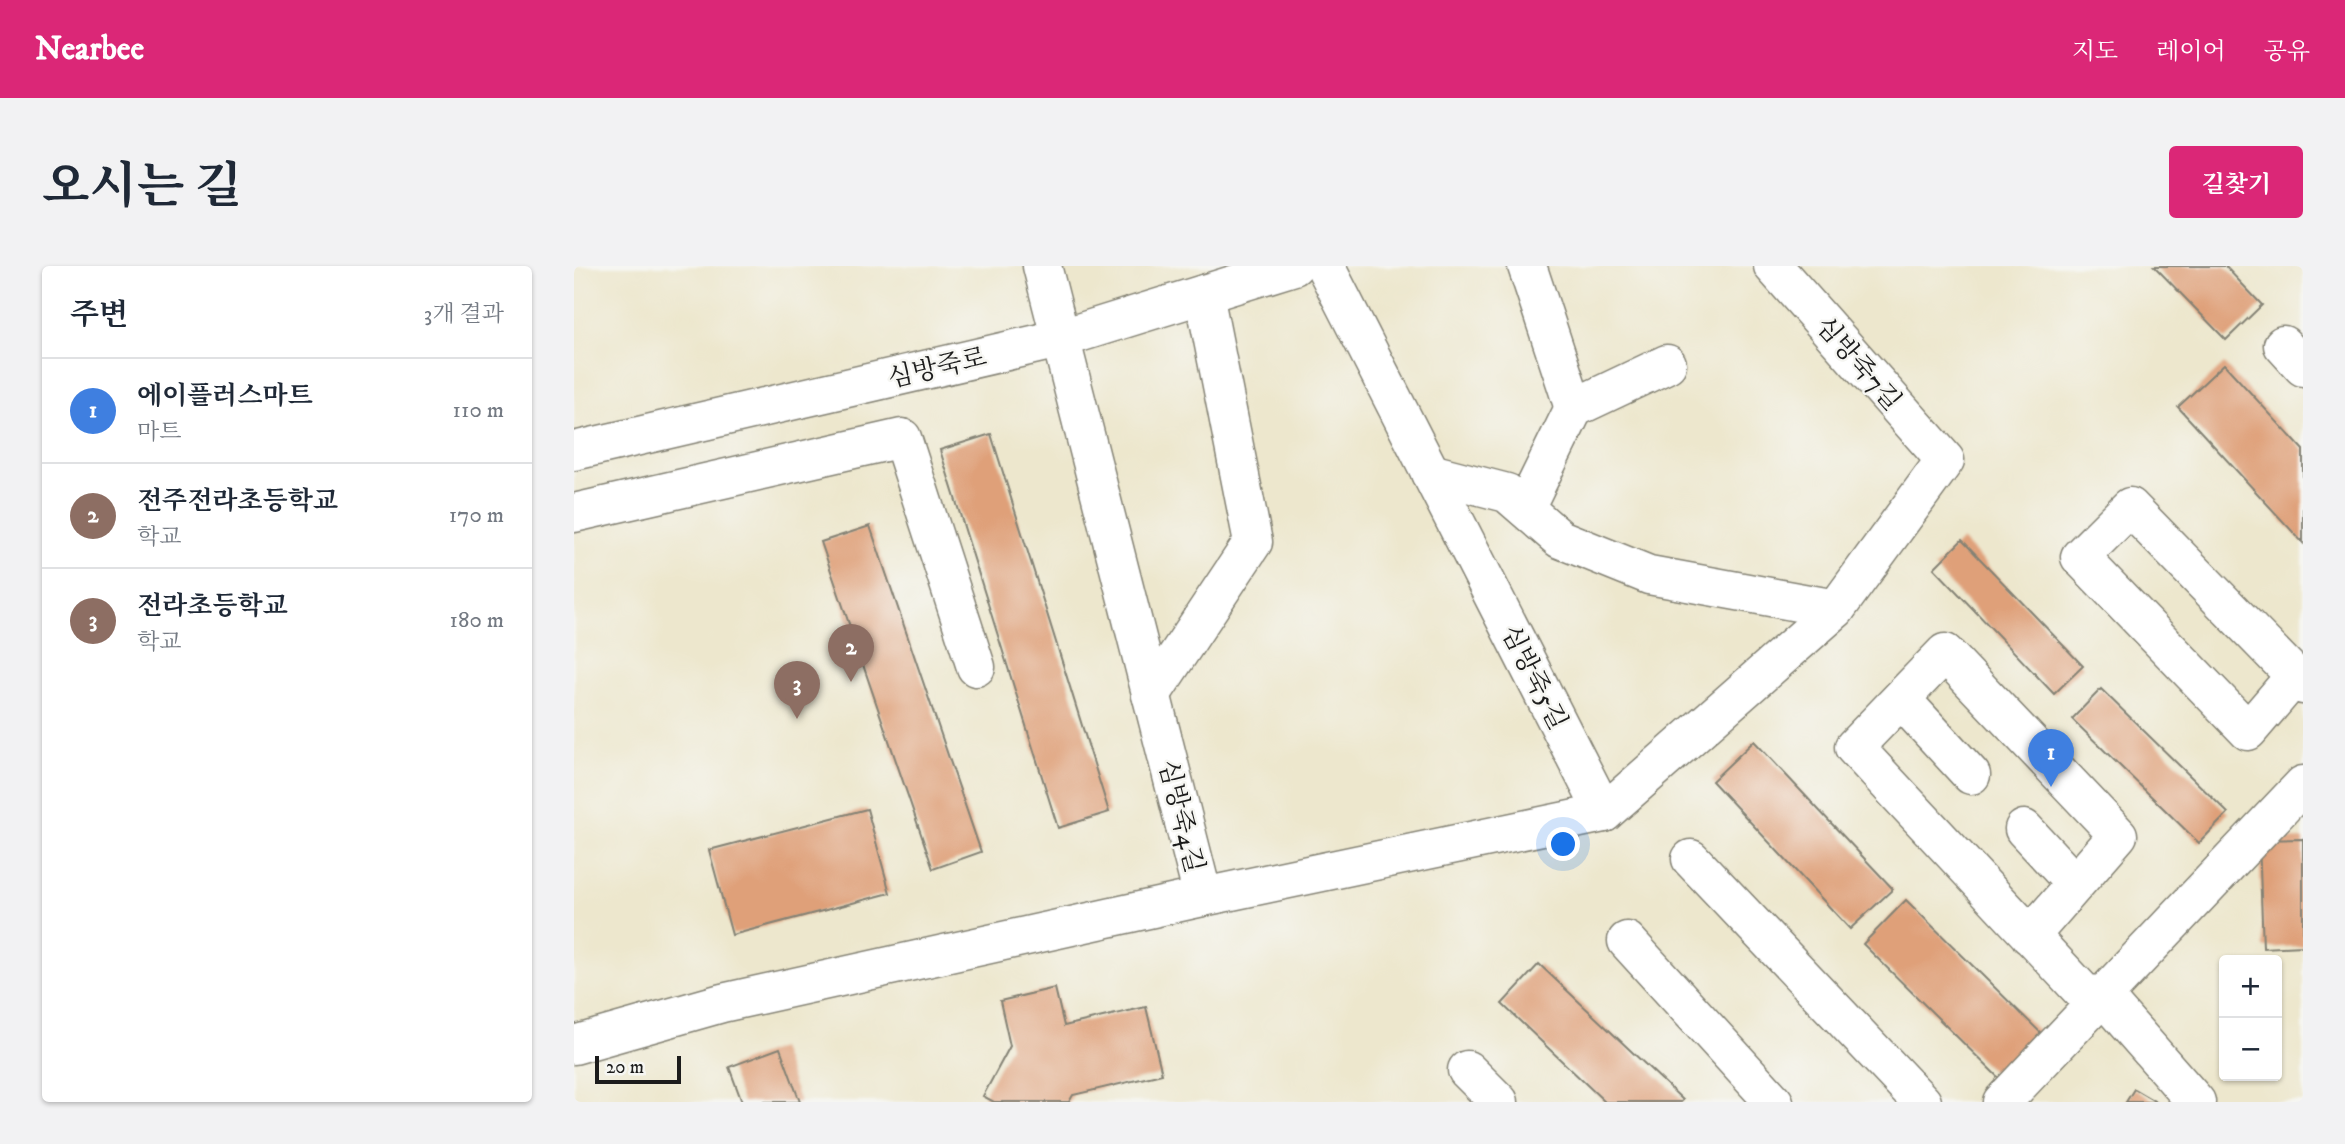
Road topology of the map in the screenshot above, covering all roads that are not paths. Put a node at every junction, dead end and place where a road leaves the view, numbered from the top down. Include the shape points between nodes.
1 (1042, 266) edge
2 (1294, 266) edge
3 (1325, 266) edge
4 (1527, 266) edge
5 (1773, 266) edge
6 (1204, 294) junction
7 (1059, 339) junction
8 (1667, 364) dead end
9 (1574, 408) junction
10 (574, 451) edge
11 (1430, 472) junction
12 (1525, 508) junction
13 (574, 513) edge
14 (1836, 609) junction
15 (976, 667) dead end
16 (2299, 681) edge
17 (1151, 695) junction
18 (1901, 699) junction
19 (1971, 775) dead end
20 (2303, 785) edge
21 (1604, 813) junction
22 (2024, 830) dead end
23 (1691, 859) dead end
24 (2076, 884) junction
25 (1203, 897) junction
26 (2030, 936) junction
27 (1627, 942) dead end
28 (2103, 996) junction
29 (574, 1045) edge
30 (1467, 1070) dead end
31 (1499, 1102) edge
32 (1774, 1102) edge
33 (1922, 1102) edge
34 (2002, 1102) edge
35 (2196, 1102) edge

1 - 7 street, 심방죽4길
2 - 6 street, 심방죽로
3 - 11 street, 심방죽5길
4 - 9 street
5 - 14 street, 심방죽7길 via 1945,460
6 - 7 street, 심방죽로
6 - 17 street via 1253,542
7 - 10 street, 심방죽로
7 - 17 street, 심방죽4길
8 - 9 street
9 - 12 street
11 - 12 street via 1507,493
11 - 21 street, 심방죽5길
12 - 14 street via 1560,538 1649,575
13 - 15 street via 902,438
14 - 21 street
16 - 16 street via 2130,507 2080,556 2248,731
17 - 25 street, 심방죽4길
18 - 19 street
18 - 24 street via 1945,653 2118,835
18 - 26 street via 1854,747
20 - 28 street
21 - 25 street, 심방죽4길
22 - 24 street
23 - 33 street
24 - 26 street
25 - 29 street via 722,1003
26 - 28 street via 2084,993
27 - 32 street
28 - 34 street
28 - 35 street
30 - 31 street

